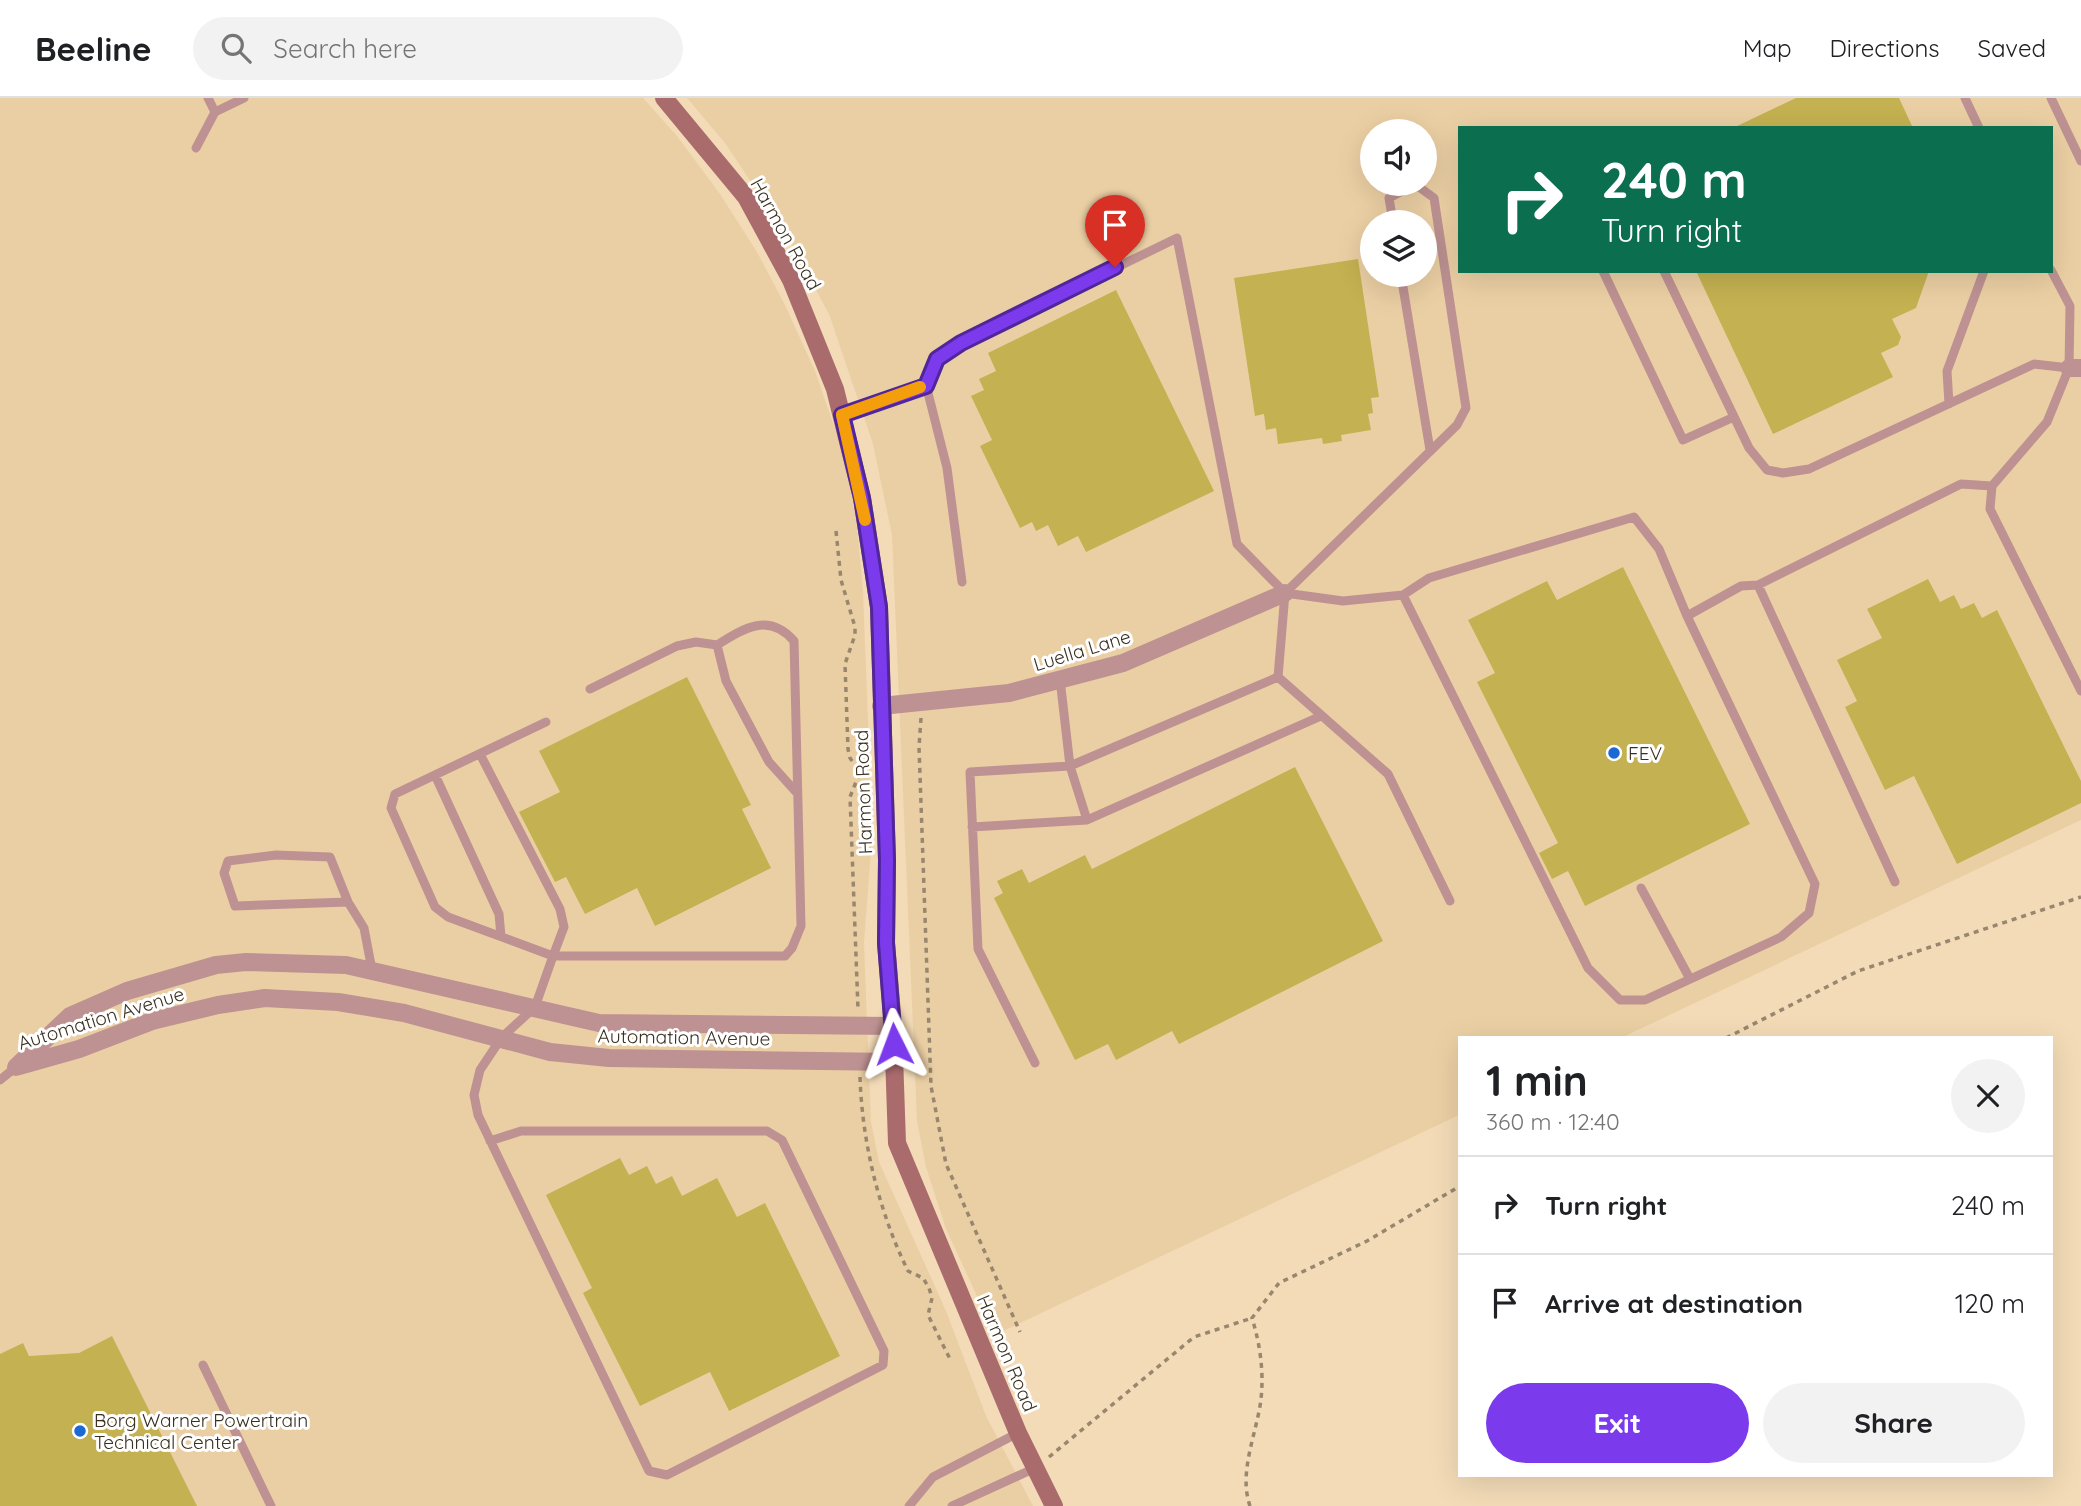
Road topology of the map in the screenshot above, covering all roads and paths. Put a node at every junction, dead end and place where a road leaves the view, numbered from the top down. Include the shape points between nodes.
1 (208, 98) edge
2 (244, 98) edge
3 (664, 98) edge
4 (1965, 98) edge
5 (2051, 98) edge
6 (215, 112) junction
7 (1978, 126) edge
8 (196, 148) dead end
9 (2081, 161) edge
10 (1391, 210) edge
11 (1436, 210) edge
12 (1437, 218) edge
13 (1604, 273) edge
14 (1665, 273) edge
15 (1983, 273) edge
16 (2053, 273) edge
17 (1403, 287) edge
18 (2075, 368) edge
19 (926, 386) junction
20 (1949, 404) junction
21 (842, 415) junction
22 (1734, 417) junction
23 (1430, 450) junction
24 (1992, 486) junction
25 (836, 531) dead end
26 (961, 582) dead end
27 (1758, 585) junction
28 (1285, 593) junction
29 (1403, 596) junction
30 (1687, 616) junction
31 (717, 645) junction
32 (1278, 677) junction
33 (1060, 679) junction
34 (590, 689) dead end
35 (2081, 691) edge
36 (920, 702) junction
37 (881, 706) junction
38 (1321, 716) junction
39 (546, 722) dead end
40 (480, 754) junction
41 (1070, 766) junction
42 (435, 775) junction
43 (797, 793) junction
44 (1087, 820) junction
45 (971, 827) junction
46 (1895, 882) dead end
47 (1641, 888) dead end
48 (2081, 897) edge
49 (1450, 901) dead end
50 (348, 902) junction
51 (501, 936) junction
52 (553, 956) junction
53 (372, 970) junction
54 (1690, 979) junction
55 (535, 1007) junction
56 (858, 1026) junction
57 (893, 1026) junction
58 (1730, 1036) edge
59 (502, 1037) junction
60 (859, 1062) junction
61 (895, 1062) junction
62 (1035, 1063) dead end
63 (16, 1067) junction
64 (0, 1080) edge
65 (490, 1141) junction
66 (1458, 1187) edge
67 (1252, 1318) junction
68 (1020, 1332) dead end
69 (950, 1359) dead end
70 (203, 1365) dead end
71 (1018, 1433) junction
72 (1035, 1468) junction
73 (271, 1506) edge
74 (909, 1506) edge
75 (952, 1506) edge
76 (1054, 1506) edge
77 (1250, 1506) edge

1 - 6 lane
2 - 6 lane
3 - 21 street, Harmon Road via 746,197 791,279
4 - 7 lane
5 - 9 lane
6 - 8 lane
10 - 11 lane via 1389,198 1415,184 1434,198
12 - 23 lane via 1466,408 1457,425
13 - 22 lane via 1683,440
14 - 22 lane
15 - 20 lane via 1947,371
16 - 18 lane via 2070,306
17 - 23 lane
18 - 20 lane via 2034,364
18 - 24 lane via 2047,422
19 - 21 lane
19 - 26 lane via 947,468
19 - 28 lane via 937,359 961,343 1177,238 1237,544
20 - 22 lane via 1809,470 1783,473 1767,470 1749,448
21 - 37 street, Harmon Road via 862,498 879,607
23 - 28 lane
24 - 27 lane via 1961,484
24 - 35 lane via 1990,509
25 - 56 path via 841,580 855,626 845,681 848,749 860,772 850,797
27 - 30 lane via 1741,586
27 - 46 lane
28 - 29 lane via 1343,601
28 - 32 lane
28 - 33 street, Luella Lane via 1123,663
29 - 30 lane via 1429,578 1634,517 1659,550
29 - 54 lane via 1588,968 1620,1000 1645,1000
30 - 54 lane via 1815,884 1809,913 1781,937
31 - 34 lane via 696,642 677,646
31 - 43 lane via 726,681 769,762
31 - 43 lane via 766,623 785,630 794,641
32 - 38 lane
32 - 41 lane
33 - 36 street, Luella Lane via 1009,693
33 - 41 lane
36 - 37 street, Luella Lane
36 - 68 path via 931,1086 946,1164
37 - 57 street, Harmon Road via 886,943
38 - 44 lane
38 - 49 lane via 1388,775
39 - 40 lane
40 - 42 lane
40 - 52 lane via 559,909 564,927
41 - 44 lane
41 - 45 lane via 970,772
42 - 51 lane via 499,914
42 - 51 lane via 395,794 391,808 435,907 448,917
43 - 52 lane via 801,926 785,957
44 - 45 lane
45 - 62 lane via 978,949
47 - 54 lane
48 - 58 path via 1858,971
50 - 50 lane via 330,857 276,855 228,861 224,873 234,906
50 - 53 lane via 364,928
51 - 52 lane
52 - 55 lane
53 - 55 street, Automation Avenue
53 - 63 street, Automation Avenue via 306,963 216,965 127,991 70,1016
55 - 56 street, Automation Avenue via 599,1023
55 - 59 lane
56 - 57 street, Automation Avenue
57 - 61 street, Harmon Road
59 - 60 street, Automation Avenue via 550,1052 609,1058
59 - 63 street, Automation Avenue via 338,1002 265,998 152,1021
59 - 65 lane via 480,1070 474,1095
60 - 61 street, Automation Avenue
60 - 69 path via 864,1127 881,1198 908,1270 929,1288 928,1315
61 - 71 street, Harmon Road via 898,1143
63 - 64 lane
65 - 65 lane via 649,1471 667,1475 883,1365 884,1351 782,1140 767,1131 521,1131
66 - 67 path via 1367,1241 1279,1283
67 - 72 path via 1194,1337
67 - 77 path via 1260,1344 1261,1397 1244,1490
70 - 73 lane
71 - 72 street, Harmon Road
71 - 74 lane via 933,1477
72 - 75 lane
72 - 76 street, Harmon Road

